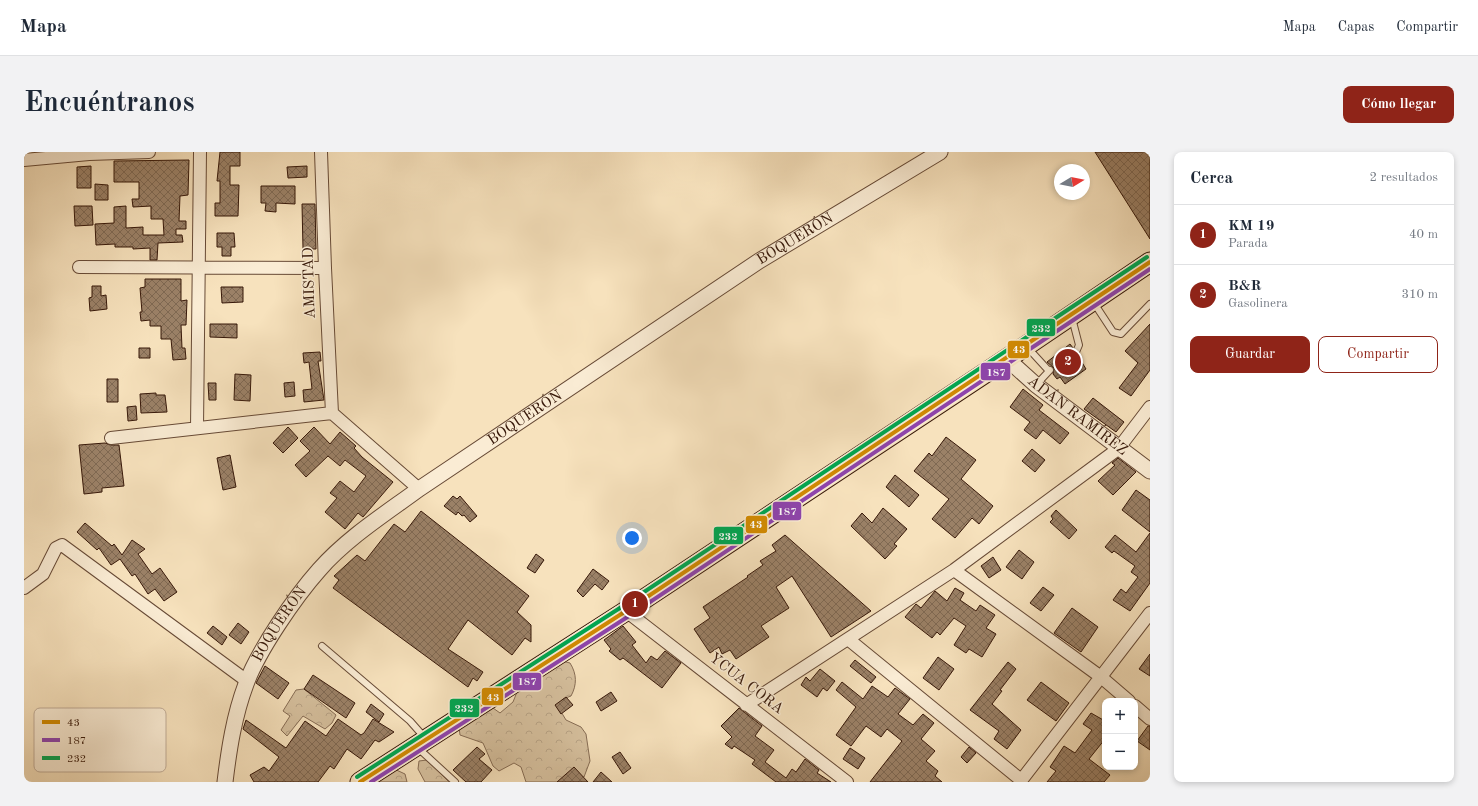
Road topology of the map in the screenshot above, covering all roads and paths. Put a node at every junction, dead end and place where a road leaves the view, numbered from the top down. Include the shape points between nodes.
1 (149, 152) edge
2 (200, 152) edge
3 (321, 152) edge
4 (940, 152) edge
5 (24, 160) edge
6 (1150, 262) edge
7 (79, 267) dead end
8 (198, 268) junction
9 (324, 268) junction
10 (1092, 300) junction
11 (1150, 304) edge
12 (1071, 316) junction
13 (1026, 346) junction
14 (1076, 352) dead end
15 (1006, 358) junction
16 (1036, 385) junction
17 (1150, 407) edge
18 (332, 413) junction
19 (197, 428) junction
20 (111, 438) dead end
21 (1118, 449) junction
22 (1150, 471) edge
23 (418, 490) junction
24 (954, 570) junction
25 (24, 588) edge
26 (626, 611) junction
27 (1150, 613) edge
28 (848, 638) junction
29 (322, 646) dead end
30 (1101, 677) junction
31 (247, 681) junction
32 (1126, 698) edge
33 (746, 705) junction
34 (1138, 709) edge
35 (1150, 719) edge
36 (421, 742) junction
37 (1021, 781) edge
38 (225, 782) edge
39 (360, 782) edge
40 (455, 782) edge
41 (847, 782) edge

1 - 5 street
2 - 8 street
3 - 9 street, AMISTAD
4 - 23 street, BOQUERÓN via 759,261
6 - 10 main road
7 - 8 street
8 - 9 street
8 - 19 street
9 - 18 street, AMISTAD
10 - 11 lane via 1113,332 1117,334 1121,334
10 - 12 main road
12 - 13 main road
12 - 14 lane via 1079,345
13 - 15 main road
13 - 16 lane via 1049,371
15 - 16 street, ADÁN RAMÍREZ
15 - 26 main road
16 - 21 street, ADÁN RAMÍREZ
17 - 21 street
18 - 19 street
18 - 23 street
19 - 20 street
21 - 22 street, ADÁN RAMÍREZ
21 - 24 street
23 - 31 street, BOQUERÓN via 373,523 320,569 283,619
24 - 28 street
24 - 30 street
25 - 31 street via 43,574 56,548 62,545
26 - 33 street, YCUA CORA
26 - 36 main road
27 - 30 street
28 - 33 street
28 - 37 street
29 - 36 lane via 410,721
30 - 32 street
30 - 37 street
31 - 38 street, BOQUERÓN via 230,741
33 - 41 street, YCUA CORA
34 - 35 street
36 - 39 main road
36 - 40 lane

